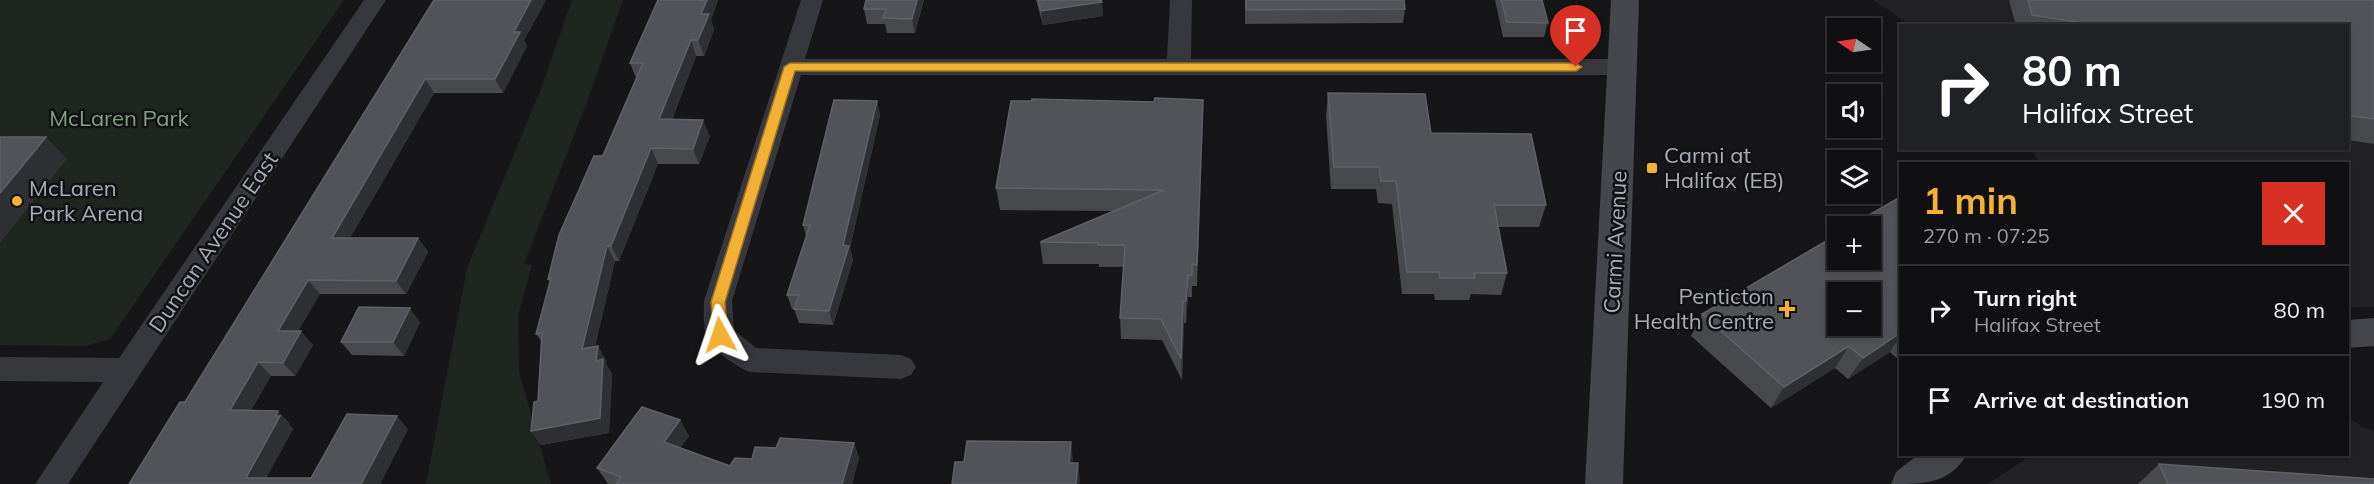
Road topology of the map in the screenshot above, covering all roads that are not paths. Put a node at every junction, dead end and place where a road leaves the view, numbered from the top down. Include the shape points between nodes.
1 (375, 0) edge
2 (812, 0) edge
3 (1181, 0) edge
4 (1626, 0) edge
5 (790, 67) junction
6 (1623, 67) junction
7 (1179, 68) junction
8 (2374, 332) edge
9 (2349, 334) edge
10 (901, 367) dead end
11 (0, 369) edge
12 (126, 370) junction
13 (1945, 456) edge
14 (51, 484) edge
15 (1604, 484) edge
16 (1910, 484) edge

1 - 12 street, Duncan Avenue East
2 - 5 street
3 - 7 street
4 - 6 street, Carmi Avenue
5 - 7 street
5 - 10 street via 718,302 720,335 750,360
6 - 7 street
6 - 15 street, Carmi Avenue
8 - 9 street
11 - 12 street
12 - 14 street, Duncan Avenue East
13 - 16 street

